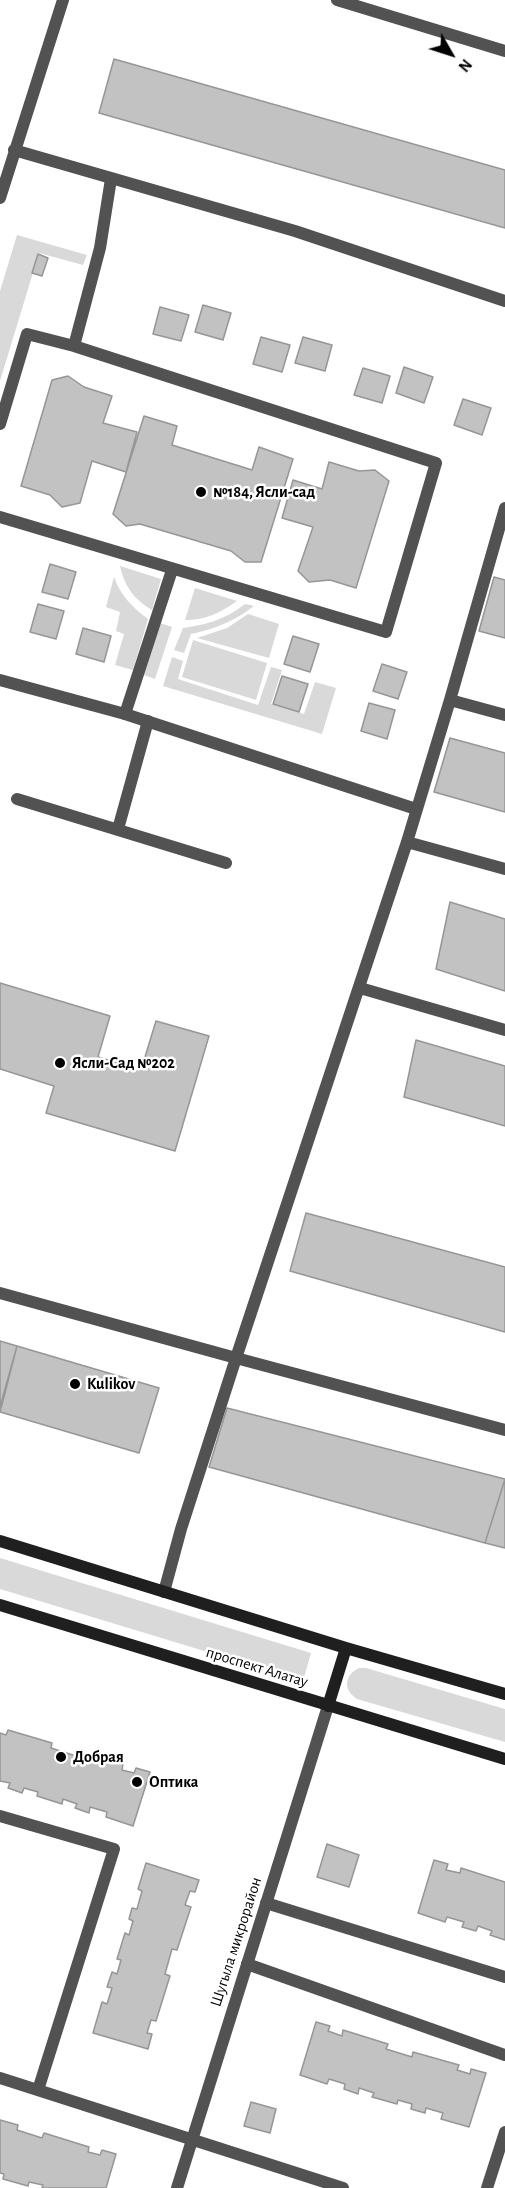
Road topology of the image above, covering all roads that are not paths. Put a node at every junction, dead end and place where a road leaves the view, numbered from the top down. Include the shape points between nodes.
1 (63, 0) edge
2 (337, 0) edge
3 (505, 51) edge
4 (14, 150) junction
5 (111, 179) junction
6 (0, 198) edge
7 (505, 302) edge
8 (74, 346) junction
9 (0, 424) edge
10 (505, 508) edge
11 (0, 517) edge
12 (172, 570) junction
13 (0, 680) edge
14 (450, 700) junction
15 (125, 714) junction
16 (505, 715) edge
17 (148, 721) junction
18 (17, 799) dead end
19 (416, 809) junction
20 (118, 829) junction
21 (407, 842) junction
22 (226, 862) dead end
23 (505, 869) edge
24 (360, 988) junction
25 (505, 1030) edge
26 (0, 1293) edge
27 (236, 1358) junction
28 (505, 1430) edge
29 (0, 1541) edge
30 (164, 1592) junction
31 (0, 1605) edge
32 (346, 1648) junction
33 (505, 1694) edge
34 (328, 1706) junction
35 (505, 1759) edge
36 (0, 1816) edge
37 (266, 1903) junction
38 (247, 1964) junction
39 (505, 1977) edge
40 (505, 2055) edge
41 (0, 2078) edge
42 (38, 2090) junction
43 (505, 2132) edge
44 (190, 2140) junction
45 (177, 2188) edge
46 (343, 2188) edge
47 (487, 2188) edge

1 - 4 street
2 - 3 street
4 - 5 street
4 - 6 street
5 - 7 street via 295,231
5 - 8 street via 100,248
8 - 9 street via 27,334
8 - 12 street via 436,463 386,632
10 - 14 street
11 - 12 street
12 - 15 street
13 - 15 street
14 - 16 street
14 - 19 street
15 - 17 street
17 - 19 street
17 - 20 street
18 - 20 street
19 - 21 street
20 - 22 street
21 - 23 street
21 - 24 street
24 - 25 street
24 - 27 street
26 - 27 street
27 - 28 street
27 - 30 street
29 - 30 main road
30 - 32 main road
31 - 34 main road, проспект Алатау
32 - 33 main road
32 - 34 main road
34 - 35 main road, проспект Алатау
34 - 37 street, Шугыла микрорайон
36 - 42 street via 114,1849
37 - 38 street, Шугыла микрорайон
37 - 39 street
38 - 40 street
38 - 44 street, Шугыла микрорайон
41 - 42 street
42 - 44 street
43 - 47 street
44 - 45 street, Шугыла микрорайон
44 - 46 street

